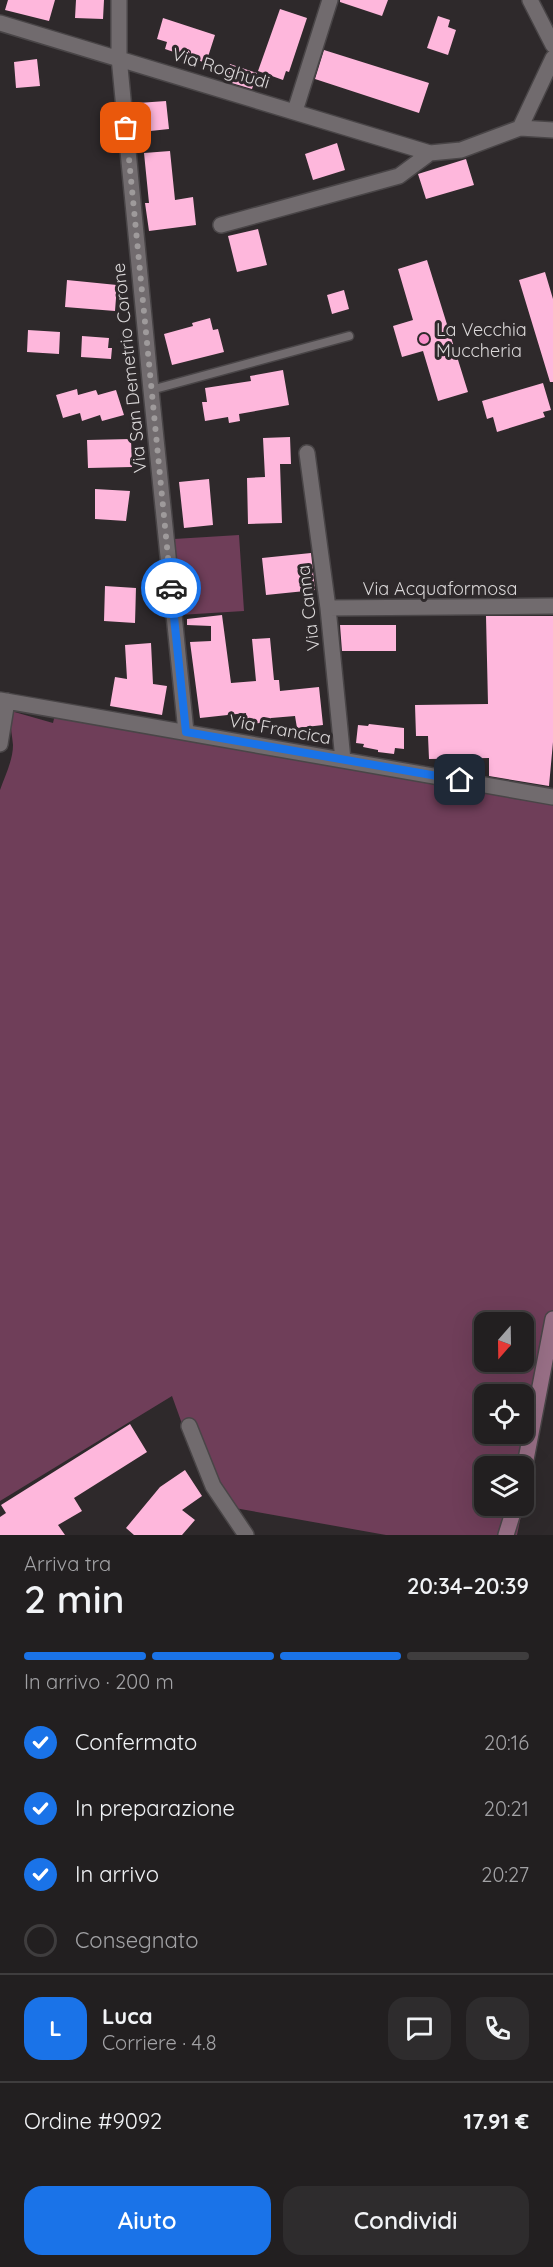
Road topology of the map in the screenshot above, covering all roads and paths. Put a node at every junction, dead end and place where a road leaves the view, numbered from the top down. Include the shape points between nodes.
1 (119, 0) edge
2 (330, 0) edge
3 (530, 0) edge
4 (0, 23) edge
5 (553, 45) edge
6 (119, 57) junction
7 (553, 58) edge
8 (295, 111) junction
9 (520, 128) junction
10 (553, 130) edge
11 (430, 153) junction
12 (221, 225) dead end
13 (349, 336) dead end
14 (150, 390) junction
15 (307, 453) dead end
16 (553, 606) edge
17 (328, 608) junction
18 (4, 700) edge
19 (186, 732) junction
20 (0, 744) edge
21 (343, 760) junction
22 (553, 797) edge
23 (553, 1319) edge
24 (547, 1380) edge
25 (189, 1426) dead end
26 (528, 1456) edge
27 (512, 1516) edge
28 (246, 1535) edge
29 (506, 1535) edge

1 - 6 street, Via San Demetrio Corone
2 - 8 street
3 - 5 street
4 - 6 street, Via Roghudi
6 - 8 street, Via Roghudi
6 - 14 street, Via San Demetrio Corone
7 - 9 street
8 - 11 street, Via Roghudi
9 - 10 street, Via Roghudi
9 - 11 street, Via Roghudi via 461,150
11 - 12 street via 399,176
13 - 14 lane
14 - 19 street, Via San Demetrio Corone
15 - 17 street, Via Canna
16 - 17 street, Via Acquaformosa
17 - 21 street, Via Canna
18 - 19 street, Via Francica
18 - 20 street
19 - 21 street, Via Francica
21 - 22 street, Via Francica
23 - 24 main road
24 - 26 main road
25 - 28 street via 213,1486
27 - 29 main road

